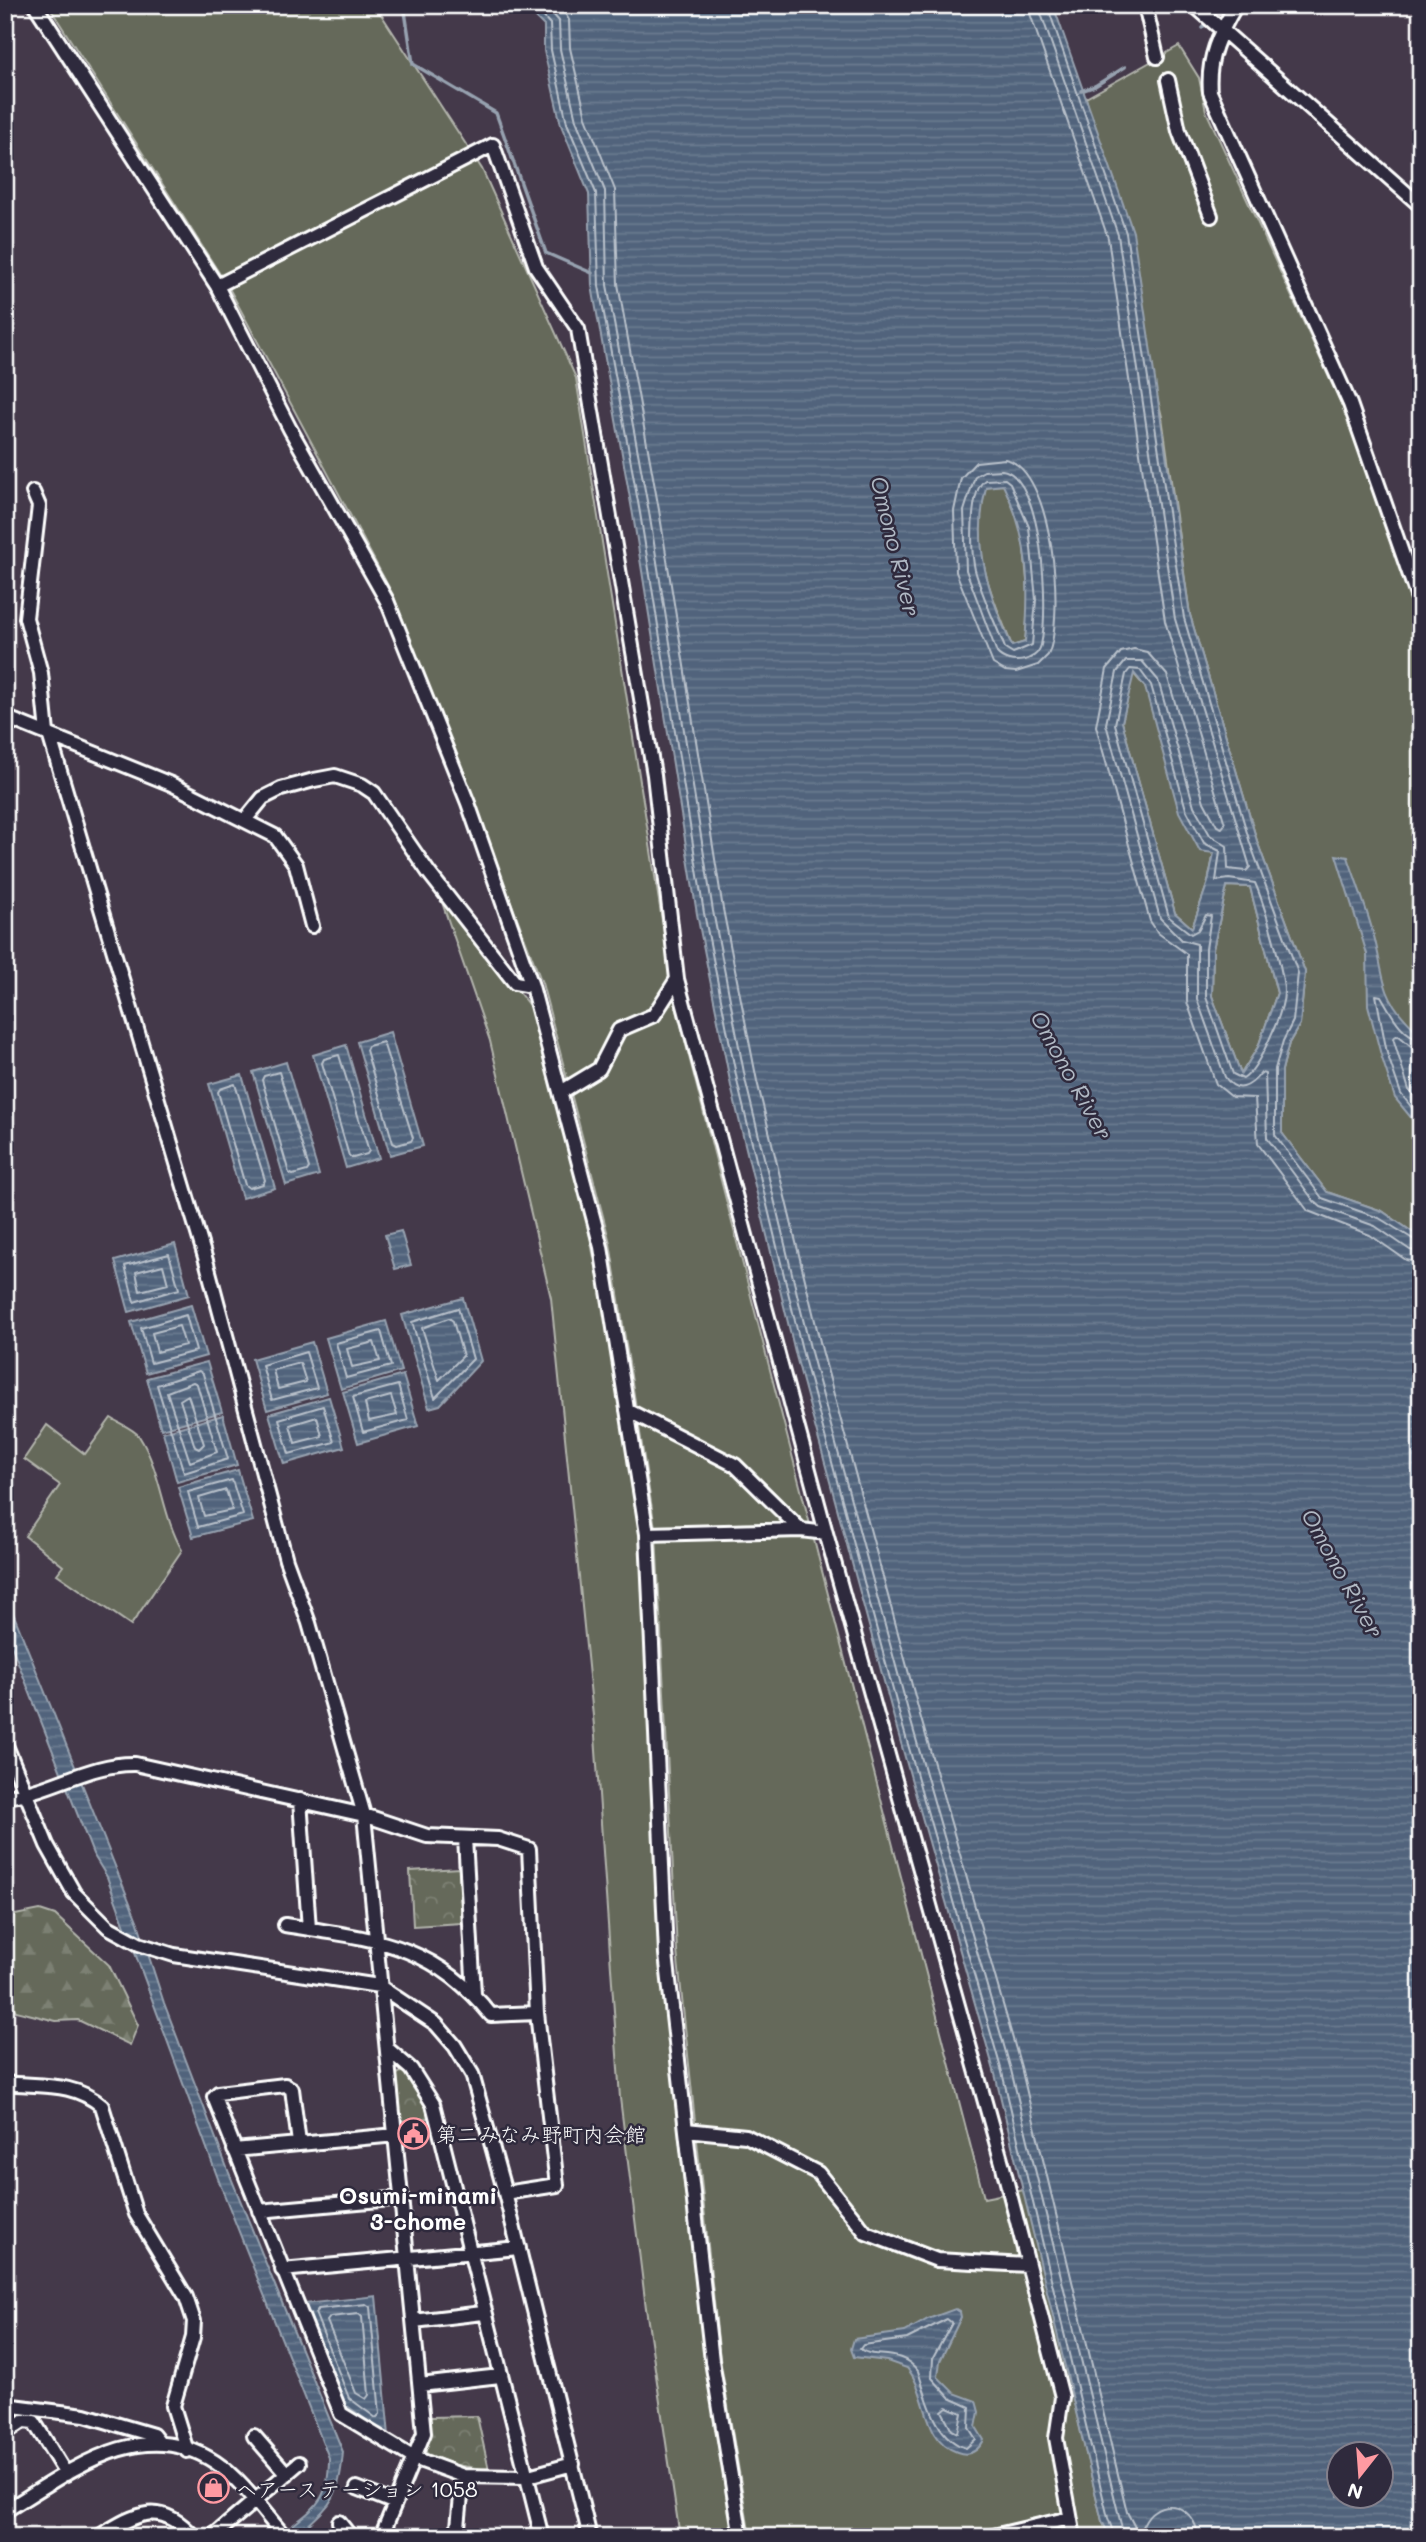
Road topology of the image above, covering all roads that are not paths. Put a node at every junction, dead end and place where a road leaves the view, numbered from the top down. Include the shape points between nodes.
1 (35, 5) edge
2 (1145, 5) edge
3 (1236, 5) edge
4 (1199, 10) edge
5 (1218, 27) junction
6 (1157, 57) dead end
7 (1168, 80) dead end
8 (1421, 206) edge
9 (1211, 216) dead end
10 (217, 286) junction
11 (33, 492) dead end
12 (1421, 607) edge
13 (5, 717) edge
14 (48, 734) junction
15 (245, 820) junction
16 (312, 926) dead end
17 (677, 979) junction
18 (532, 986) junction
19 (561, 1093) junction
20 (627, 1410) junction
21 (801, 1530) junction
22 (647, 1534) junction
23 (825, 1534) junction
24 (5, 1743) edge
25 (26, 1795) junction
26 (5, 1797) edge
27 (300, 1800) junction
28 (365, 1815) junction
29 (465, 1838) junction
30 (285, 1924) dead end
31 (309, 1929) junction
32 (375, 1940) junction
33 (379, 1986) junction
34 (474, 1994) junction
35 (537, 2013) junction
36 (389, 2050) junction
37 (5, 2083) edge
38 (686, 2130) junction
39 (397, 2135) junction
40 (299, 2143) junction
41 (234, 2150) junction
42 (505, 2193) junction
43 (402, 2198) junction
44 (260, 2211) junction
45 (519, 2248) junction
46 (469, 2253) junction
47 (408, 2261) junction
48 (1028, 2265) junction
49 (282, 2270) junction
50 (483, 2313) junction
51 (414, 2321) junction
52 (500, 2376) junction
53 (420, 2385) junction
54 (5, 2405) edge
55 (30, 2408) junction
56 (29, 2422) junction
57 (5, 2433) edge
58 (254, 2436) dead end
59 (160, 2444) junction
60 (187, 2451) junction
61 (414, 2458) junction
62 (299, 2463) dead end
63 (573, 2464) junction
64 (66, 2474) junction
65 (287, 2474) junction
66 (463, 2476) junction
67 (525, 2477) junction
68 (357, 2488) dead end
69 (254, 2502) junction
70 (395, 2503) junction
71 (5, 2511) edge
72 (1070, 2518) junction
73 (339, 2522) dead end
74 (282, 2533) edge
75 (98, 2537) edge
76 (194, 2537) edge
77 (212, 2537) edge
78 (351, 2537) edge
79 (381, 2537) edge
80 (457, 2537) edge
81 (542, 2537) edge
82 (590, 2537) edge
83 (741, 2537) edge
84 (989, 2537) edge
85 (1074, 2537) edge

1 - 10 street
2 - 6 street
3 - 5 street
4 - 5 street
5 - 8 street
5 - 12 street via 1208,72 1210,92 1349,404
7 - 9 street via 1179,131
10 - 17 street via 493,145 537,267 578,329 654,775
10 - 18 street via 290,429 387,601 468,803
11 - 14 street via 39,506 26,618 41,673
13 - 14 street
14 - 15 street via 172,784
14 - 28 street via 207,1264 286,1560
15 - 16 street via 275,836 296,864
15 - 18 street via 263,798 281,789 335,776 362,785 374,793 429,873 515,983
17 - 19 street via 654,1015 619,1030 599,1069
17 - 23 street
18 - 19 street
19 - 20 street via 601,1247
20 - 21 street via 736,1465
20 - 22 street
21 - 22 street
21 - 23 street
22 - 38 street via 666,1954
23 - 48 street
24 - 25 street
25 - 26 street
25 - 27 street via 112,1763
25 - 33 street via 47,1845 75,1893 108,1927 139,1944 174,1955
27 - 28 street
27 - 31 street
28 - 29 street via 427,1836
28 - 32 street
29 - 34 street
29 - 35 street via 498,1839 529,1849
30 - 31 street
31 - 32 street
32 - 33 street
32 - 34 street via 430,1960
33 - 36 street
33 - 42 street via 436,2024 455,2046 472,2074
34 - 35 street via 491,2015
35 - 42 street via 557,2185
36 - 39 street
36 - 46 street via 411,2069 433,2104
37 - 60 street via 63,2086 102,2106 136,2214 186,2297 194,2321 173,2406
38 - 48 street via 746,2136 818,2174 866,2232 890,2242 937,2260
38 - 83 street via 712,2361
39 - 40 street
39 - 43 street
40 - 41 street
40 - 41 street via 292,2090 285,2085 218,2093 214,2097
41 - 44 street
42 - 45 street
43 - 44 street
43 - 47 street
44 - 49 street
45 - 46 street
45 - 63 street
46 - 47 street
46 - 50 street
47 - 49 street
47 - 51 street
48 - 72 street via 1062,2397 1056,2438
49 - 61 street via 341,2414
50 - 51 street
50 - 52 street
51 - 53 street
52 - 53 street
52 - 67 street
53 - 61 street via 424,2433
54 - 55 street
55 - 56 street
55 - 59 street via 85,2415 153,2435
56 - 57 street
56 - 64 street via 34,2422
58 - 65 street
59 - 60 street
59 - 64 street via 107,2452
60 - 69 street via 215,2462
61 - 66 street
61 - 70 street
62 - 65 street
63 - 67 street
63 - 82 street
64 - 71 street
65 - 69 street
66 - 67 street
66 - 80 street
67 - 81 street
68 - 70 street
69 - 74 street
69 - 77 street
70 - 79 street
72 - 84 street
72 - 85 street
73 - 78 street
75 - 76 street via 137,2514 159,2512 180,2520

